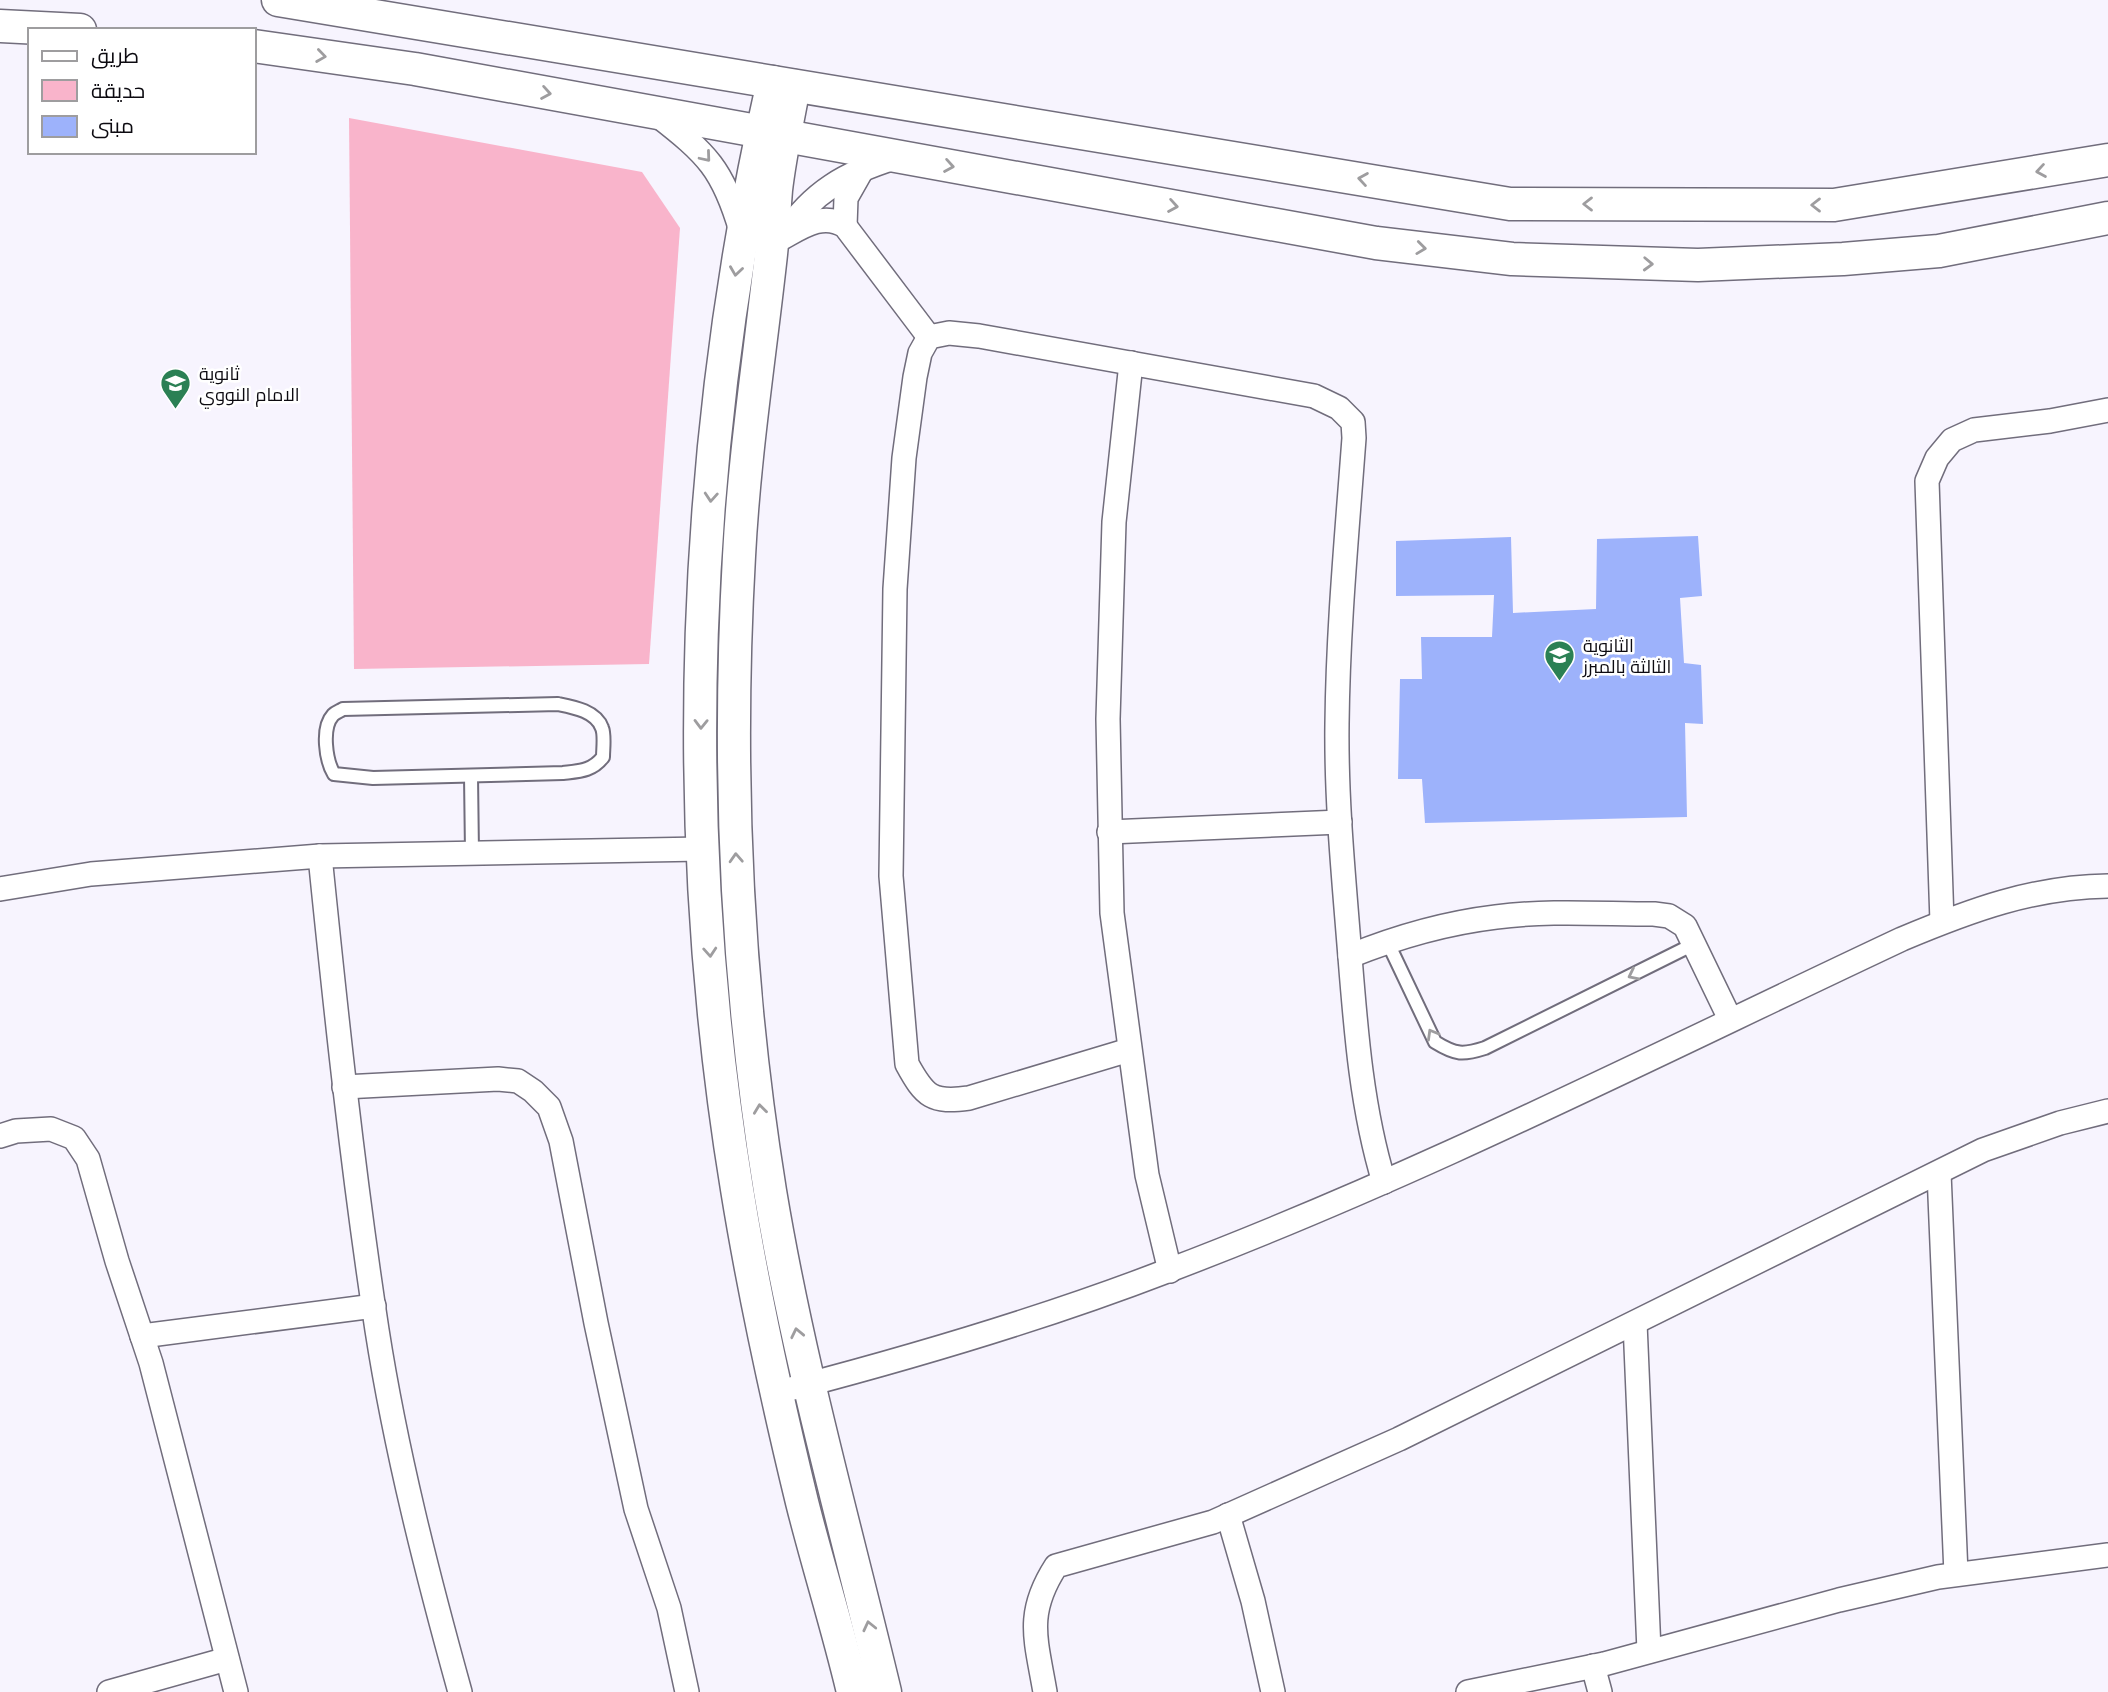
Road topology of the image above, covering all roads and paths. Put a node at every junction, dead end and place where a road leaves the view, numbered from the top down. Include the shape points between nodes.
1 (278, 0) edge
2 (0, 26) edge
3 (40, 28) edge
4 (256, 46) edge
5 (784, 84) junction
6 (655, 113) junction
7 (774, 134) junction
8 (898, 156) junction
9 (2108, 160) edge
10 (863, 168) junction
11 (2108, 218) edge
12 (845, 226) junction
13 (742, 233) junction
14 (776, 250) junction
15 (929, 337) junction
16 (1131, 363) junction
17 (2108, 410) edge
18 (471, 776) junction
19 (1340, 822) junction
20 (1109, 832) junction
21 (702, 849) junction
22 (472, 853) junction
23 (320, 856) junction
24 (2108, 886) edge
25 (0, 889) edge
26 (1942, 922) junction
27 (1387, 941) junction
28 (1694, 944) junction
29 (1350, 956) junction
30 (1730, 1019) junction
31 (1129, 1051) junction
32 (344, 1087) junction
33 (2108, 1111) edge
34 (0, 1136) edge
35 (1939, 1173) junction
36 (1384, 1182) junction
37 (1170, 1271) junction
38 (374, 1306) junction
39 (1635, 1323) junction
40 (142, 1336) junction
41 (808, 1384) junction
42 (777, 1392) junction
43 (1228, 1515) junction
44 (2108, 1555) edge
45 (1956, 1574) junction
46 (1649, 1651) junction
47 (227, 1659) junction
48 (1592, 1666) junction
49 (109, 1692) edge
50 (236, 1692) edge
51 (460, 1692) edge
52 (687, 1692) edge
53 (853, 1692) edge
54 (885, 1692) edge
55 (1045, 1692) edge
56 (1273, 1692) edge
57 (1468, 1692) edge
58 (1600, 1692) edge

1 - 5 main road
2 - 3 main road
4 -> 6 main road via 415,69
5 - 7 main road
9 -> 5 main road via 1834,205 1510,204
6 - 7 main road
6 -> 13 street via 717,170
7 - 8 main road
7 - 13 main road
7 - 14 main road
8 - 10 street
8 -> 11 main road via 1376,243 1512,259 1698,265 1843,259 1939,251
10 - 12 street via 846,198
10 - 14 street via 808,204
12 - 14 street via 824,219 813,222
12 - 15 street
13 -> 21 main road via 722,376 707,551
41 -> 14 main road via 770,1186 743,973 736,851 739,552 754,386
15 - 16 street via 979,335
15 - 31 street via 915,377 904,458 895,589 891,876 907,1065 931,1097 946,1101
16 - 19 street via 1314,396 1339,408 1353,422 1339,641
16 - 20 street via 1114,522
17 - 26 street via 1974,430 1952,440 1927,481
18 - 18 lane via 334,774 327,762 327,728 332,716 343,709 558,704 578,708 602,727 603,757 584,771
18 - 22 lane
19 - 20 street
19 - 29 street
20 - 31 street via 1112,913
21 - 22 street
21 -> 42 main road via 722,1089
22 - 23 street
23 - 25 street via 91,874
23 - 32 street
24 - 26 street via 2043,891 1995,902
26 - 30 street
27 - 28 street via 1498,916 1654,914 1669,916 1685,926
28 -> 27 lane via 1485,1048 1463,1054 1435,1042
27 - 29 street
28 - 30 street
29 - 36 street via 1367,1111
30 - 36 street
31 - 37 street via 1147,1175
32 - 38 street
32 - 52 street via 498,1079 518,1081 549,1107 561,1142 636,1508 669,1608
33 - 35 street via 1996,1146
34 - 40 street via 51,1129 74,1138 88,1159
35 - 39 street
35 - 45 street
36 - 37 street
37 - 41 street via 992,1332
38 - 40 street
38 - 51 street via 400,1453
39 - 43 street via 1399,1439
39 - 46 street
40 - 47 street
41 - 42 street
54 -> 41 main road
42 - 53 main road
43 - 55 street via 1056,1566 1036,1608
43 - 56 street
44 - 45 street
45 - 46 street
46 - 48 street
47 - 49 street
47 - 50 street
48 - 57 street
48 - 58 street

